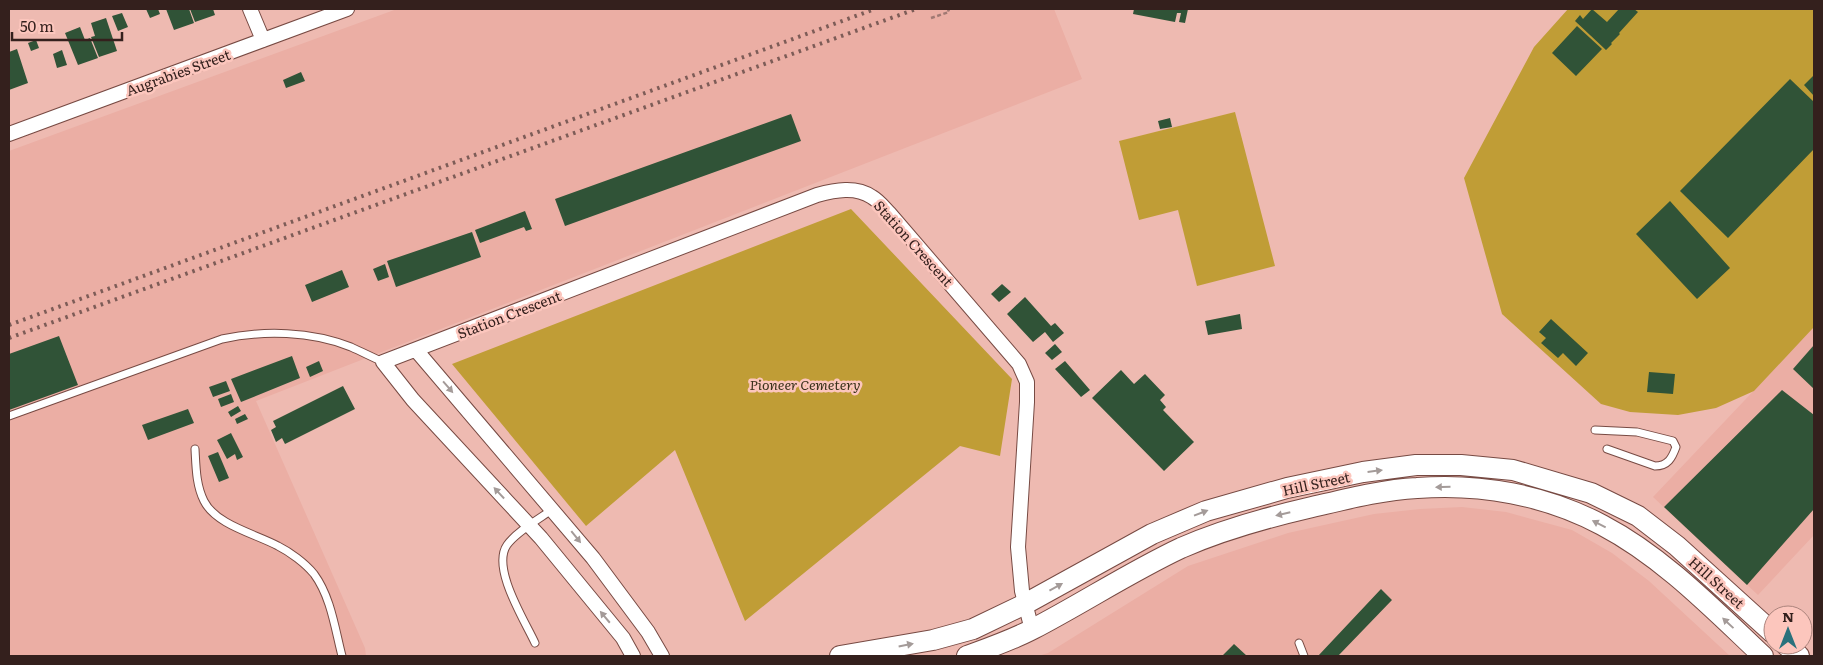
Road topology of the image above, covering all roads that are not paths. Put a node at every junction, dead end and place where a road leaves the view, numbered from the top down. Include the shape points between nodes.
1 (250, 9) edge
2 (347, 9) edge
3 (263, 40) junction
4 (9, 134) edge
5 (416, 350) junction
6 (383, 362) junction
7 (9, 416) edge
8 (1595, 430) dead end
9 (195, 449) dead end
10 (1607, 449) dead end
11 (553, 509) junction
12 (529, 526) junction
13 (1025, 604) junction
14 (1763, 624) edge
15 (1032, 630) junction
16 (535, 643) dead end
17 (1299, 643) dead end
18 (342, 656) edge
19 (633, 656) edge
20 (662, 656) edge
21 (840, 656) edge
22 (967, 656) edge
23 (1304, 656) edge
24 (1763, 656) edge

1 - 3 street
2 - 3 street, Augrabies Street
3 - 4 street, Augrabies Street
5 - 6 street, Station Crescent
5 -> 11 street
5 - 13 street, Station Crescent via 818,195 849,190 867,194 890,214 999,340 1026,377 1018,536
6 - 7 lane via 351,347 301,335 264,332 242,335 222,339
12 -> 6 street via 413,400
8 - 10 lane via 1637,432 1672,440 1676,444 1669,461 1663,466
9 - 18 lane via 198,484 204,502 214,514 279,546 313,573 325,594
11 - 12 lane
11 -> 20 street via 636,615
12 - 16 lane via 507,545 502,559 507,584
19 -> 12 street via 623,638
13 -> 14 street, Hill Street via 1152,534 1233,502 1363,472 1460,464 1513,470 1553,481 1591,493 1638,516 1677,546
13 - 15 street, Station Crescent
21 -> 13 street, Hill Street via 933,640 973,629
15 - 22 street, Hill Street
24 -> 15 street, Hill Street via 1663,566 1601,524 1578,513 1509,492 1464,487 1416,488 1350,498 1211,535
17 - 23 lane

